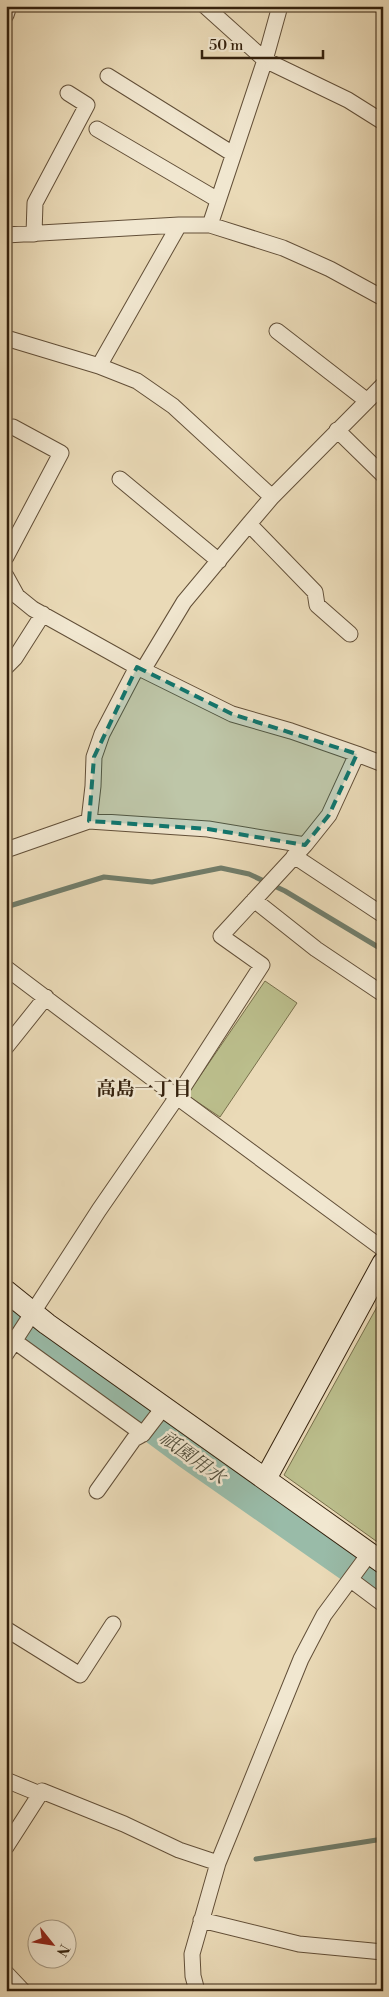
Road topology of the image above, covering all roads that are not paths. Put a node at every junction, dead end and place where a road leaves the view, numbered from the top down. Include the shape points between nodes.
1 (9, 6) edge
2 (205, 6) edge
3 (280, 6) edge
4 (6, 15) edge
5 (265, 60) junction
6 (108, 76) dead end
7 (68, 93) dead end
8 (383, 122) edge
9 (97, 129) dead end
10 (233, 154) junction
11 (218, 200) junction
12 (179, 225) junction
13 (210, 225) junction
14 (34, 234) junction
15 (6, 235) edge
16 (383, 298) edge
17 (277, 331) dead end
18 (6, 338) edge
19 (99, 366) junction
20 (383, 385) edge
21 (366, 400) junction
22 (12, 427) dead end
23 (337, 430) junction
24 (383, 475) edge
25 (120, 479) dead end
26 (272, 497) junction
27 (249, 524) junction
28 (6, 558) edge
29 (218, 561) junction
30 (6, 576) edge
31 (42, 614) junction
32 (350, 634) dead end
33 (6, 667) edge
34 (140, 669) junction
35 (358, 754) junction
36 (381, 759) edge
37 (89, 822) junction
38 (6, 850) edge
39 (300, 851) junction
40 (254, 900) junction
41 (383, 915) edge
42 (6, 968) edge
43 (383, 994) edge
44 (46, 997) junction
45 (6, 1047) edge
46 (177, 1097) junction
47 (383, 1249) edge
48 (383, 1263) edge
49 (6, 1291) edge
50 (31, 1318) junction
51 (11, 1343) edge
52 (158, 1413) junction
53 (143, 1433) junction
54 (266, 1478) junction
55 (97, 1491) dead end
56 (371, 1561) edge
57 (351, 1579) junction
58 (383, 1604) edge
59 (113, 1624) dead end
60 (6, 1629) edge
61 (6, 1780) edge
62 (40, 1794) junction
63 (6, 1846) edge
64 (218, 1863) junction
65 (201, 1920) junction
66 (383, 1952) edge
67 (6, 1973) edge
68 (23, 1991) edge
69 (197, 1991) edge

1 - 4 street
2 - 5 street
3 - 5 street
5 - 8 street via 348,100
5 - 10 street
6 - 10 street
7 - 14 street via 87,105 35,203
9 - 11 street
10 - 11 street
11 - 13 street
12 - 13 street
12 - 14 street
12 - 19 street
13 - 16 street via 284,248 330,268
14 - 15 street
17 - 21 street
18 - 19 street
19 - 26 street via 137,381 173,406
20 - 21 street
21 - 23 street
22 - 28 street via 61,453
23 - 24 street
23 - 26 street
25 - 29 street
26 - 27 street
27 - 29 street
27 - 32 street via 315,592 318,605
29 - 34 street via 184,602
30 - 31 street via 17,596
31 - 33 street
31 - 34 street
34 - 35 street via 232,714
34 - 37 street via 102,734 94,757
35 - 36 street
35 - 39 street via 329,815
37 - 38 street
37 - 39 street via 208,829
39 - 40 street
39 - 41 street
40 - 43 street via 316,949
40 - 46 street via 221,936 262,965
42 - 44 street
44 - 45 street
44 - 46 street
46 - 47 street
46 - 50 street via 99,1210
48 - 54 street
49 - 50 street
50 - 51 street
50 - 52 street
51 - 53 street
52 - 53 street
52 - 54 street
53 - 55 street via 134,1439
54 - 56 street
56 - 57 street
57 - 58 street
57 - 64 street via 324,1615 301,1659
59 - 60 street via 80,1675
61 - 62 street
62 - 63 street
62 - 64 street via 42,1791 179,1850
64 - 65 street
65 - 66 street via 299,1944
65 - 69 street via 192,1954
67 - 68 street

